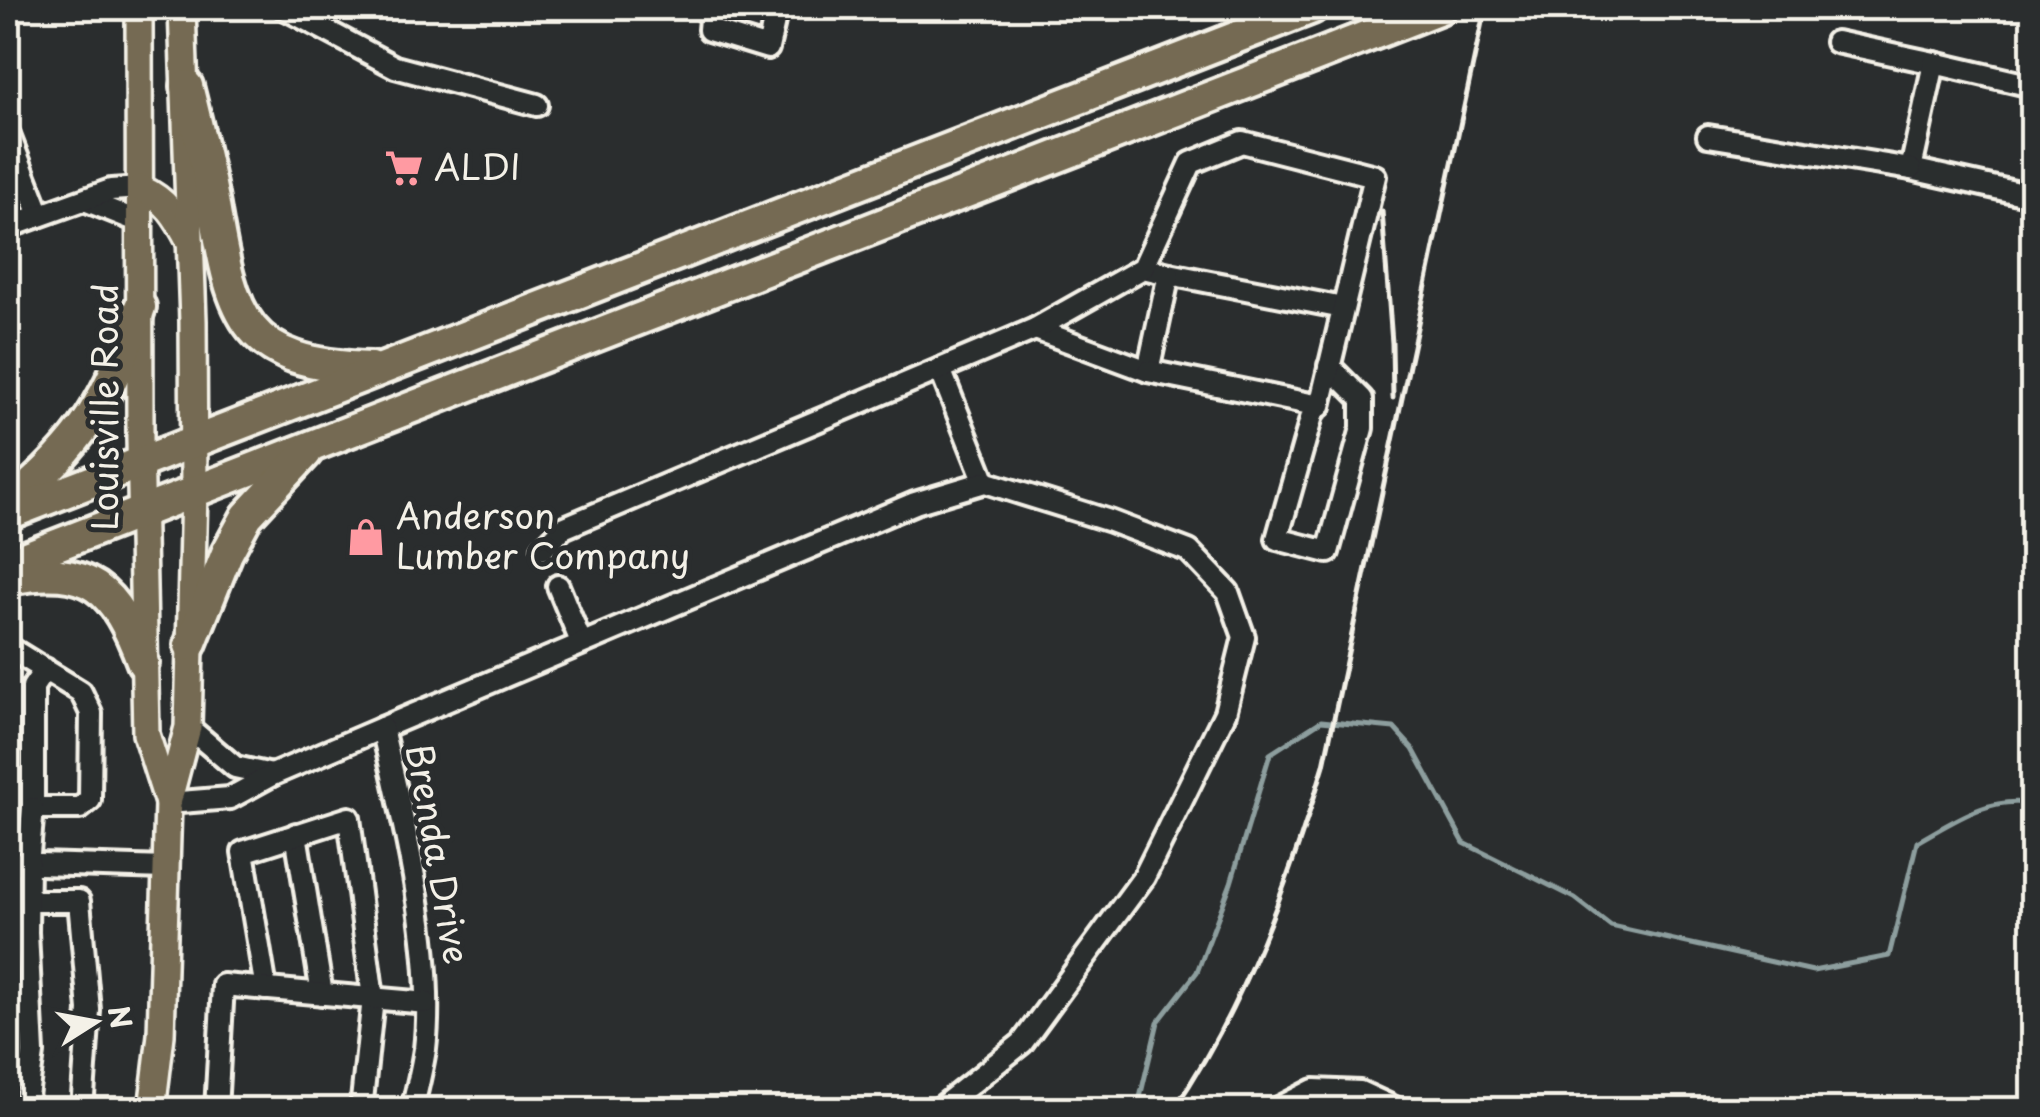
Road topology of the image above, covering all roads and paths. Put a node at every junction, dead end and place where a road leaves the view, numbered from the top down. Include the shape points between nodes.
1 (140, 8) edge
2 (182, 8) edge
3 (284, 8) edge
4 (711, 8) edge
5 (777, 8) edge
6 (1312, 8) edge
7 (1440, 8) edge
8 (1836, 42) dead end
9 (1934, 63) junction
10 (187, 86) junction
11 (2032, 86) edge
12 (537, 105) dead end
13 (8, 133) edge
14 (1708, 136) dead end
15 (1911, 169) junction
16 (15, 174) edge
17 (140, 188) junction
18 (2032, 196) edge
19 (88, 201) junction
20 (40, 215) junction
21 (140, 222) junction
22 (8, 227) edge
23 (192, 246) junction
24 (1143, 268) junction
25 (1169, 274) junction
26 (140, 307) junction
27 (1344, 308) junction
28 (1035, 329) junction
29 (1330, 366) junction
30 (384, 368) junction
31 (940, 370) junction
32 (1148, 371) junction
33 (1315, 405) junction
34 (193, 442) junction
35 (311, 447) junction
36 (140, 463) junction
37 (985, 482) junction
38 (194, 491) junction
39 (8, 505) edge
40 (142, 511) junction
41 (8, 514) edge
42 (543, 548) dead end
43 (8, 564) edge
44 (8, 579) edge
45 (558, 586) dead end
46 (581, 642) junction
47 (190, 645) junction
48 (8, 647) edge
49 (144, 664) junction
50 (44, 669) junction
51 (188, 727) junction
52 (382, 728) junction
53 (272, 774) junction
54 (168, 803) junction
55 (33, 808) junction
56 (296, 834) junction
57 (18, 864) edge
58 (166, 868) junction
59 (28, 901) junction
60 (266, 989) junction
61 (322, 994) junction
62 (373, 998) junction
63 (427, 1003) junction
64 (26, 1110) edge
65 (82, 1110) edge
66 (152, 1110) edge
67 (216, 1110) edge
68 (361, 1110) edge
69 (412, 1110) edge
70 (938, 1110) edge
71 (1275, 1110) edge
72 (1399, 1110) edge

1 - 17 main road, Louisville Road
2 - 10 main road, Louisville Road
3 - 12 street via 395,66
4 - 5 street via 709,30 768,48
6 - 30 highway
7 - 35 highway
8 - 9 street
9 - 11 street
9 - 15 street
10 - 23 main road, Louisville Road
10 - 30 highway via 237,308 273,348 296,359
13 - 16 street
14 - 15 street
15 - 18 street
16 - 20 street
17 - 19 street via 111,190
17 - 21 main road, Louisville Road
17 - 23 main road via 170,206
19 - 20 street
19 - 21 street
20 - 22 street
21 - 26 main road, Louisville Road
23 - 34 main road, Louisville Road
24 - 25 street
24 - 27 street via 1191,162 1242,142 1374,176
24 - 28 street
25 - 27 street
25 - 32 street
26 - 36 main road, Louisville Road
26 - 39 highway via 90,422 62,458
27 - 29 street
28 - 31 street
28 - 32 street
29 - 33 street via 1320,406
29 - 33 street via 1362,399 1362,428 1328,552 1277,539
30 - 34 highway
31 - 37 street
31 - 42 street via 562,528
32 - 33 street
34 - 36 highway
34 - 38 main road, Louisville Road
35 - 38 highway
35 - 47 highway via 247,516
36 - 40 main road, Louisville Road
36 - 41 highway
37 - 46 street via 915,504
37 - 70 street via 1190,552 1228,592 1244,637 1225,713 1144,878 1022,1044
38 - 40 highway
38 - 47 main road, Louisville Road
40 - 43 highway
40 - 49 main road, Louisville Road
44 - 49 highway via 53,572 92,586 128,622
45 - 46 street
46 - 52 street
47 - 51 main road, Louisville Road
48 - 50 street
49 - 54 main road, Louisville Road via 146,734
50 - 55 street via 32,687
50 - 55 street via 81,692 91,713 90,800 80,808
51 - 53 street via 235,767
51 - 54 main road, Louisville Road
52 - 53 street, Brenda Drive
52 - 63 street, Brenda Drive via 416,899
53 - 54 street, Brenda Drive via 230,798
54 - 58 main road, Louisville Road
55 - 57 street
56 - 60 street via 242,852
56 - 61 street
56 - 62 street via 349,818
57 - 58 street
57 - 59 street
58 - 66 main road, Louisville Road
59 - 64 street via 33,1053
59 - 65 street via 79,901 89,1010
60 - 61 street
60 - 67 street via 223,986
61 - 62 street
62 - 63 street
62 - 68 street
63 - 69 street, Brenda Drive
71 - 72 street via 1314,1090 1360,1092

